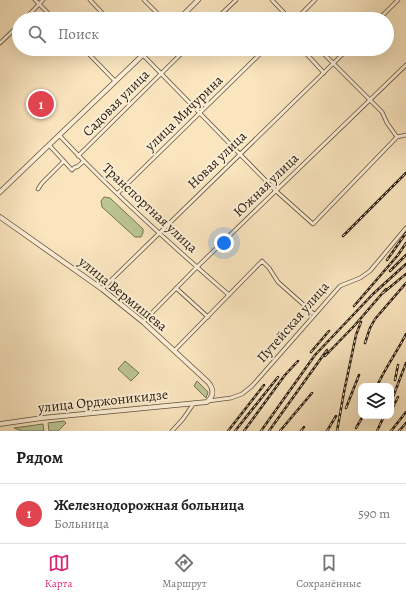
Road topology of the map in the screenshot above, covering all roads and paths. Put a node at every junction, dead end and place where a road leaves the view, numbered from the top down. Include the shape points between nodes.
1 (35, 0) edge
2 (43, 0) edge
3 (90, 0) edge
4 (144, 0) edge
5 (198, 0) edge
6 (236, 0) edge
7 (272, 0) edge
8 (315, 0) edge
9 (398, 0) edge
10 (40, 4) junction
11 (32, 12) edge
12 (47, 12) edge
13 (101, 12) edge
14 (156, 12) edge
15 (186, 12) edge
16 (223, 12) edge
17 (283, 12) edge
18 (303, 12) edge
19 (386, 12) edge
20 (12, 32) edge
21 (0, 43) edge
22 (91, 56) edge
23 (142, 56) edge
24 (144, 56) edge
25 (179, 56) edge
26 (258, 56) edge
27 (308, 56) edge
28 (326, 56) edge
29 (341, 56) edge
30 (334, 63) junction
31 (406, 65) edge
32 (161, 73) junction
33 (324, 73) junction
34 (115, 80) junction
35 (370, 100) junction
36 (200, 112) junction
37 (59, 135) junction
38 (406, 135) edge
39 (397, 137) junction
40 (49, 145) junction
41 (240, 153) junction
42 (78, 156) junction
43 (64, 161) junction
44 (84, 161) junction
45 (38, 189) dead end
46 (276, 191) junction
47 (0, 192) edge
48 (118, 193) junction
49 (0, 217) edge
50 (406, 228) edge
51 (159, 234) junction
52 (197, 267) junction
53 (102, 288) junction
54 (176, 288) junction
55 (229, 295) junction
56 (314, 314) junction
57 (208, 316) junction
58 (143, 322) junction
59 (174, 351) junction
60 (208, 401) junction
61 (194, 403) junction
62 (0, 424) edge
63 (172, 431) edge

1 - 10 street
2 - 10 street
3 - 13 street
4 - 14 street
5 - 15 street
6 - 16 street
7 - 17 street
8 - 18 street
9 - 19 street
10 - 11 street
10 - 12 street
20 - 21 street
22 - 34 street
23 - 34 street
24 - 32 street
25 - 32 street, Садовая улица
26 - 36 street, улица Мичурина
27 - 33 street
28 - 30 street
29 - 30 street, Новая улица
30 - 33 street, Новая улица
30 - 35 street
31 - 35 street, Южная улица
32 - 36 street
32 - 42 street, Садовая улица
33 - 41 street, Новая улица
34 - 37 street
35 - 39 street via 382,112
35 - 46 street, Южная улица
36 - 41 street
36 - 48 street, улица Мичурина
37 - 40 street
37 - 42 street, Транспортная улица
38 - 39 street
39 - 46 street via 312,224
40 - 43 street
40 - 47 street
41 - 46 street
41 - 51 street, Новая улица
42 - 44 street, Транспортная улица
43 - 44 street via 72,170
43 - 45 street
44 - 48 street, Транспортная улица
46 - 52 street, Южная улица
48 - 51 street, Транспортная улица
49 - 53 street, улица Вермишева
50 - 56 street, Путейская улица via 370,271 340,286
51 - 52 street, Транспортная улица
51 - 53 street, Новая улица
52 - 54 street, Южная улица
52 - 55 street, Транспортная улица
53 - 58 street, улица Вермишева
54 - 57 street
54 - 58 street, Южная улица
55 - 56 street via 262,261 278,282
55 - 57 street
56 - 60 street, Путейская улица via 252,386 231,398
57 - 59 street
58 - 59 street, улица Вермишева
59 - 60 street, улица Вермишева via 211,386 212,396
60 - 61 street, улица Орджоникидзе
61 - 62 street, улица Орджоникидзе
61 - 63 street

